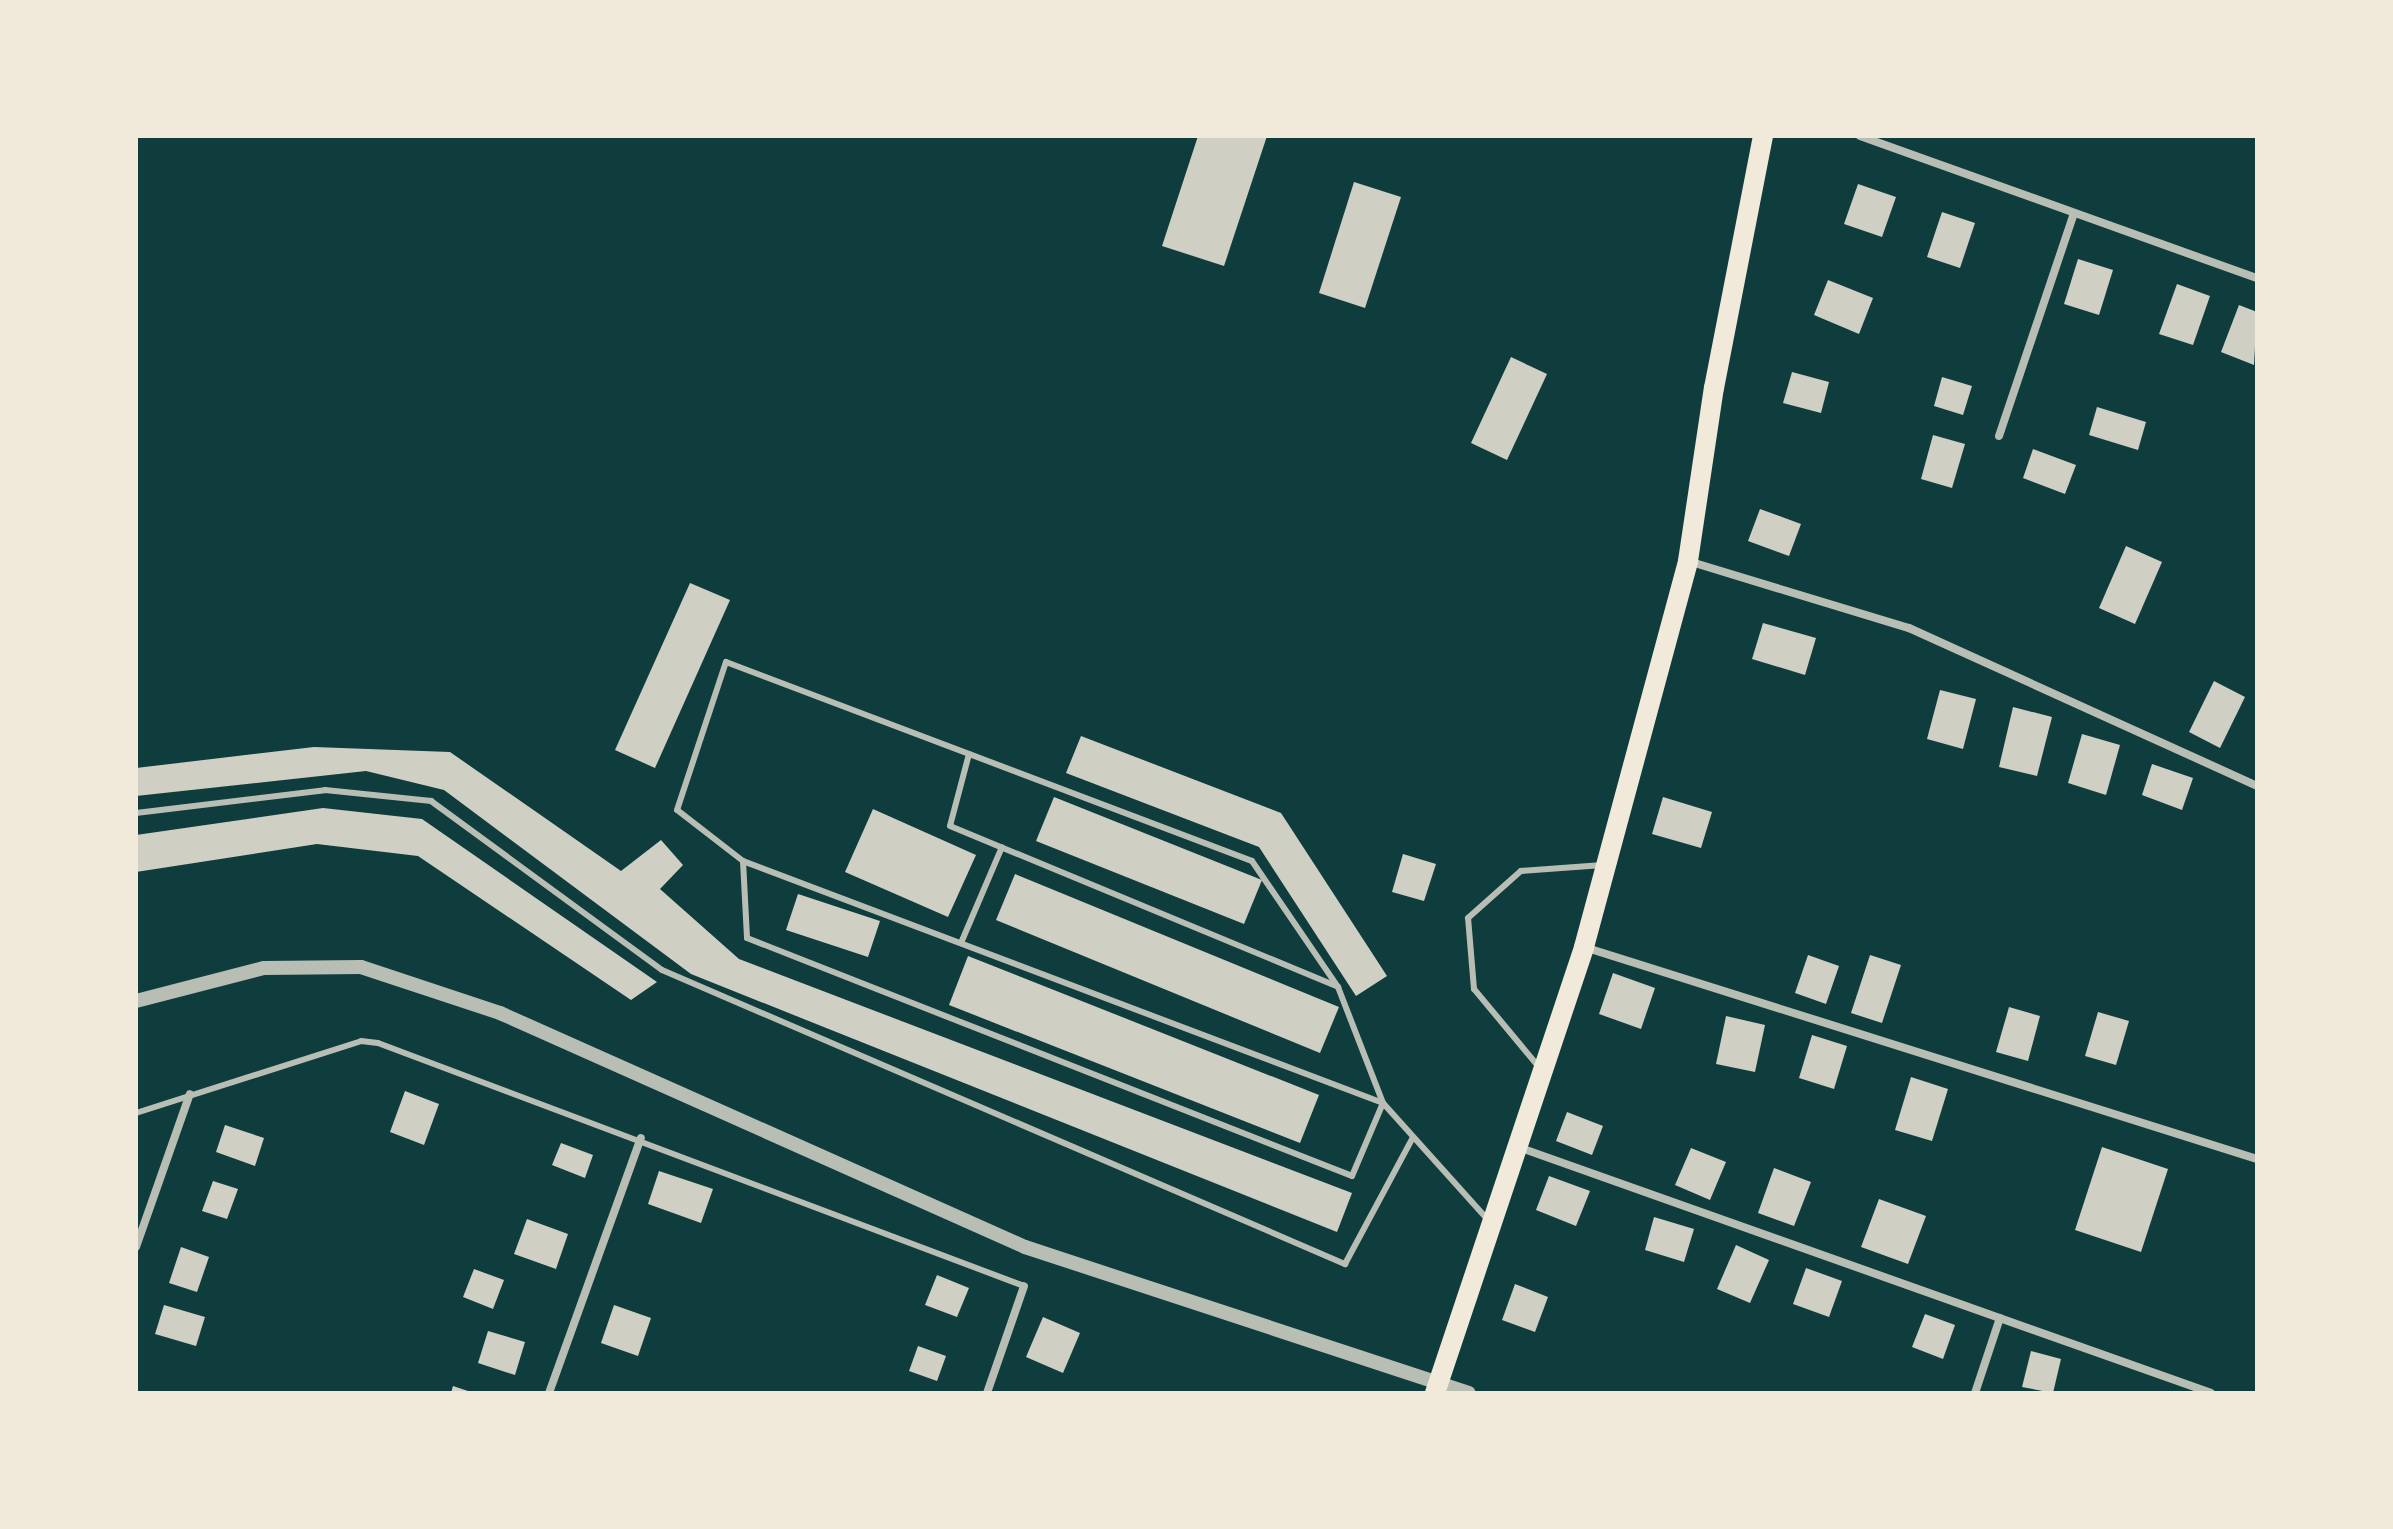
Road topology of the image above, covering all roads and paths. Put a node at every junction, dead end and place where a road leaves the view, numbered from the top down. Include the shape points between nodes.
1 (1763, 136) edge
2 (1860, 136) edge
3 (2074, 213) junction
4 (2257, 278) edge
5 (1999, 436) dead end
6 (1688, 561) junction
7 (969, 754) junction
8 (2257, 786) edge
9 (136, 813) edge
10 (1002, 847) junction
11 (743, 861) junction
12 (1607, 865) junction
13 (961, 943) junction
14 (1584, 947) junction
15 (1338, 987) junction
16 (136, 1001) edge
17 (1542, 1071) junction
18 (190, 1094) junction
19 (1383, 1103) junction
20 (136, 1113) edge
21 (1413, 1137) junction
22 (641, 1138) junction
23 (1518, 1147) junction
24 (2257, 1159) edge
25 (1492, 1225) junction
26 (136, 1247) edge
27 (1024, 1286) joint
28 (2000, 1318) junction
29 (1437, 1387) edge
30 (549, 1393) edge
31 (987, 1393) edge
32 (1469, 1393) edge
33 (1975, 1393) edge
34 (2211, 1393) edge

1 - 6 main road via 1714,388
2 - 3 street
3 - 4 street
3 - 5 street
6 - 8 street via 1909,628
6 - 12 main road
7 - 10 lane via 950,826
7 - 11 lane via 726,662 677,810
7 - 15 lane via 1252,861
9 - 21 lane via 325,790 431,801 662,970 1345,1264
10 - 13 lane
10 - 15 lane
11 - 13 lane
11 - 19 lane via 747,938 1352,1176
12 - 14 main road
12 - 17 lane via 1521,871 1468,918 1474,989
13 - 19 lane
14 - 17 main road
14 - 24 street
15 - 19 lane
16 - 29 street via 264,968 361,967 500,1013 1025,1247
17 - 23 main road
18 - 20 lane
18 - 22 lane via 361,1041
18 - 26 street
19 - 21 lane
21 - 25 lane
22 - 27 lane via 932,1255
22 - 30 street
23 - 25 main road
23 - 28 street
25 - 29 main road
27 - 31 street
28 - 33 street
28 - 34 street
29 - 32 street

